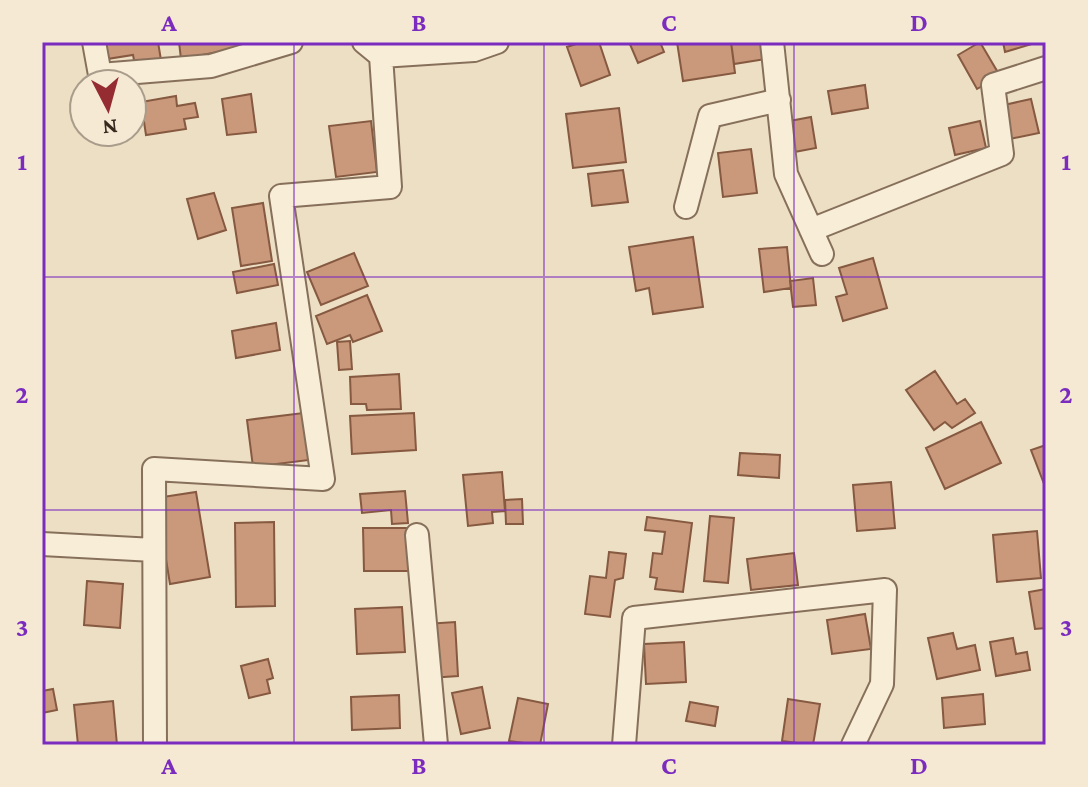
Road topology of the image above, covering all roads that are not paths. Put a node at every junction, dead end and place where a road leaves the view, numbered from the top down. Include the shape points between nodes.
1 (94, 42) edge
2 (291, 42) edge
3 (497, 42) edge
4 (772, 42) edge
5 (473, 46) edge
6 (373, 49) edge
7 (1046, 68) edge
8 (779, 100) junction
9 (686, 207) dead end
10 (811, 230) junction
11 (822, 254) dead end
12 (417, 535) dead end
13 (42, 544) edge
14 (154, 550) junction
15 (155, 745) edge
16 (436, 745) edge
17 (624, 745) edge
18 (853, 745) edge

1 - 2 street via 100,75 211,66
3 - 5 street
4 - 8 street
5 - 6 street
6 - 14 street via 390,187 281,196 323,479 154,469
7 - 10 street via 993,85 1002,154
8 - 9 street via 710,116
8 - 10 street via 786,174
10 - 11 street
12 - 16 street
13 - 14 street
14 - 15 street
17 - 18 street via 634,618 885,590 882,684

